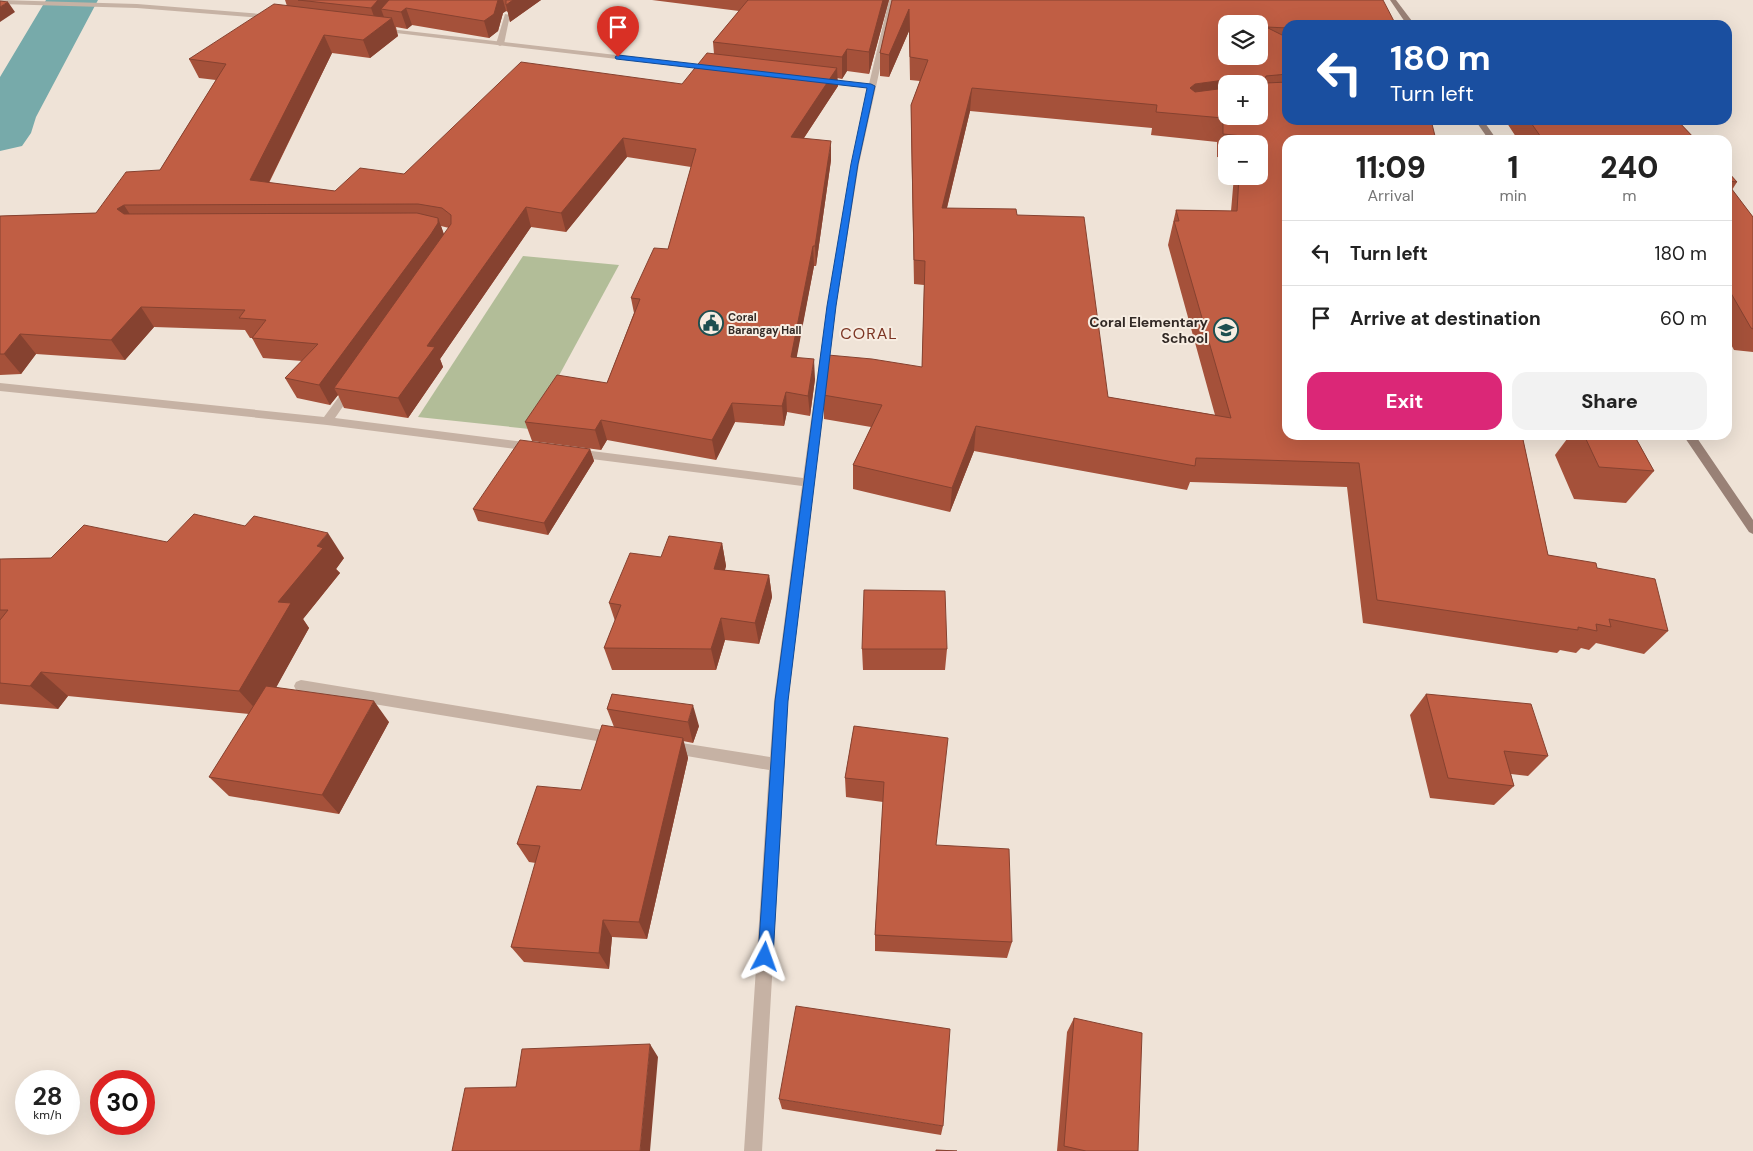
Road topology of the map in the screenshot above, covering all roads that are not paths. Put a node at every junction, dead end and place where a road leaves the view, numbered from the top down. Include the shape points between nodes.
1 (892, 0) edge
2 (1393, 0) edge
3 (0, 2) edge
4 (507, 15) edge
5 (280, 17) edge
6 (1407, 20) edge
7 (385, 22) edge
8 (369, 28) edge
9 (379, 29) junction
10 (500, 44) junction
11 (716, 69) edge
12 (813, 80) edge
13 (871, 86) junction
14 (355, 382) edge
15 (0, 386) edge
16 (327, 421) junction
17 (1692, 440) edge
18 (544, 449) edge
19 (563, 451) edge
20 (809, 483) junction
21 (1753, 529) edge
22 (301, 686) dead end
23 (632, 741) edge
24 (651, 744) edge
25 (778, 765) junction
26 (753, 1151) edge

1 - 13 street
2 - 6 main road
3 - 5 street via 98,3
4 - 10 street
7 - 9 street
8 - 9 street
9 - 10 street
10 - 11 street
12 - 13 street
13 - 20 street via 832,306
14 - 16 street
15 - 16 street
16 - 18 street
17 - 21 main road
19 - 20 street
20 - 25 street via 781,701
22 - 23 street
24 - 25 street
25 - 26 street

